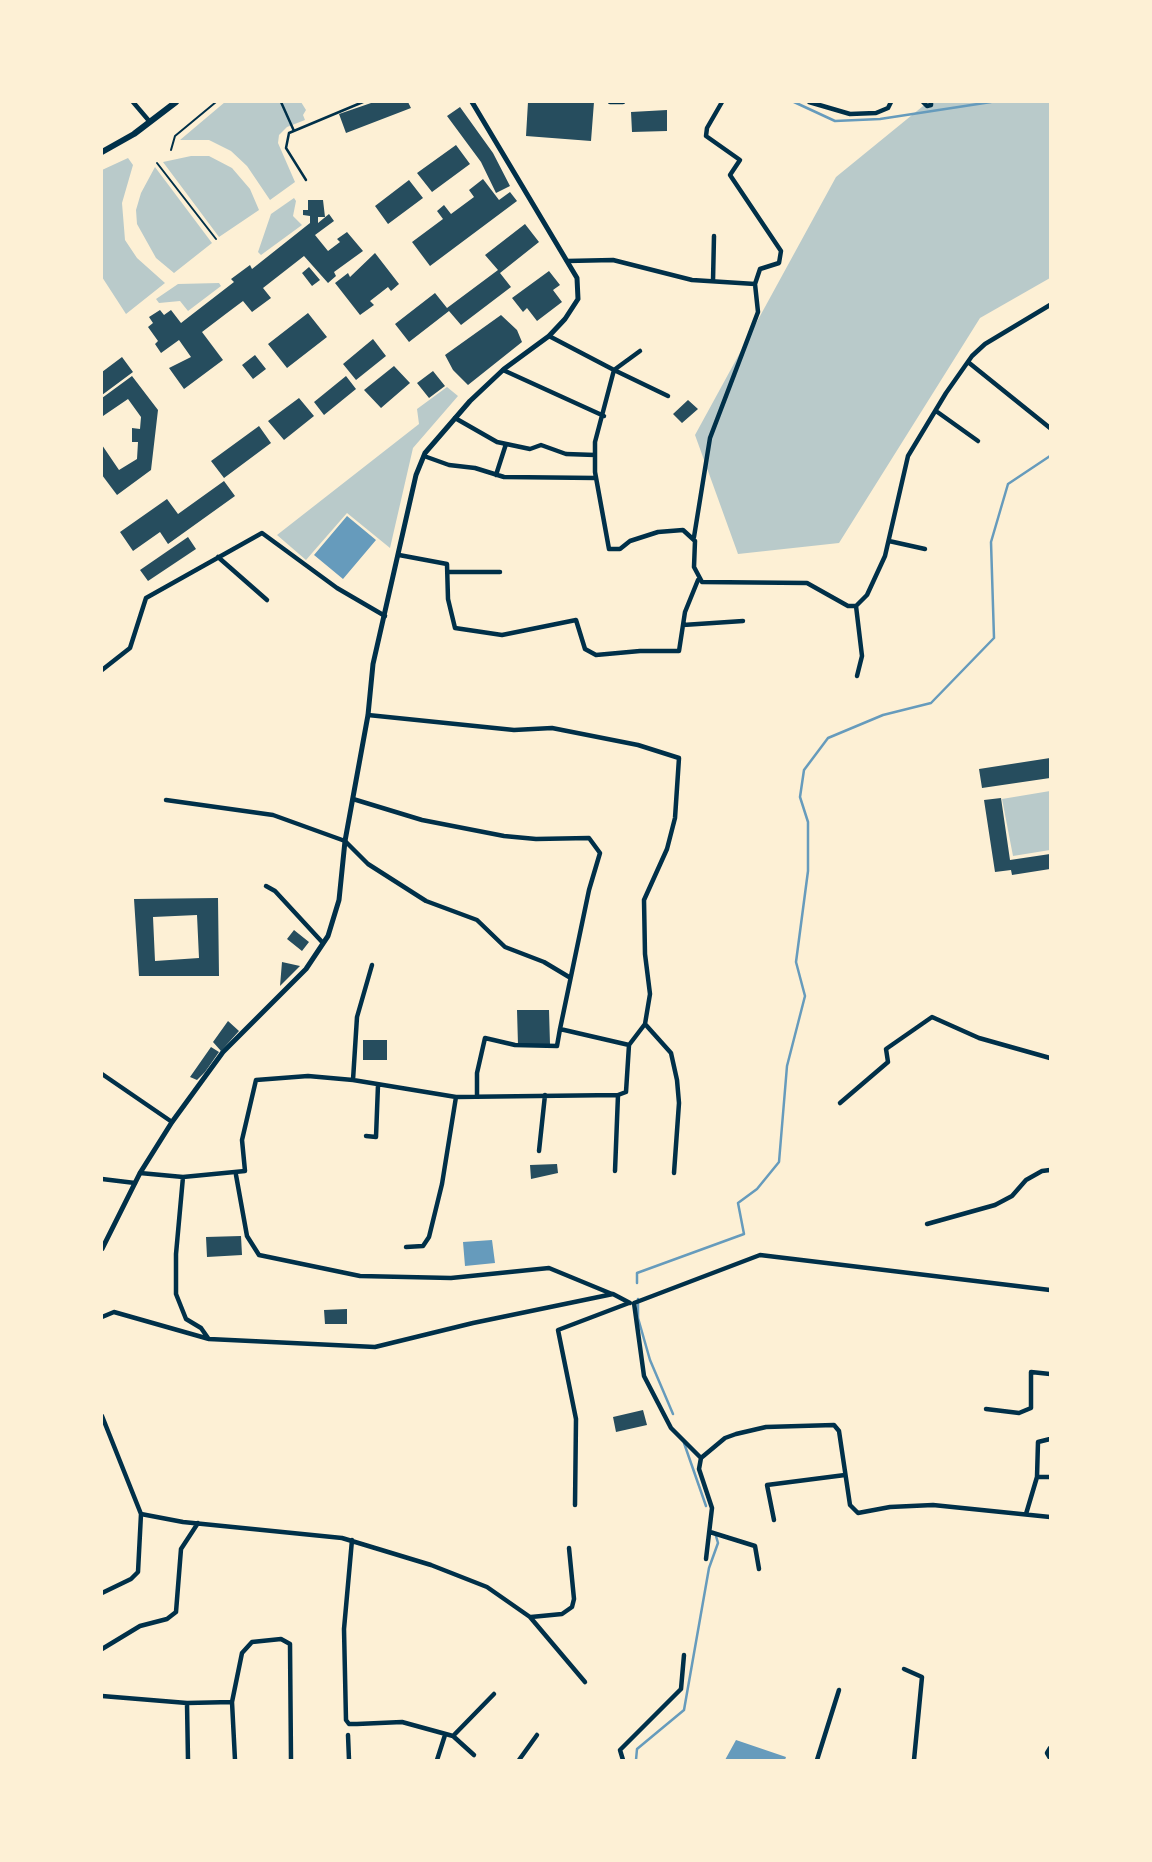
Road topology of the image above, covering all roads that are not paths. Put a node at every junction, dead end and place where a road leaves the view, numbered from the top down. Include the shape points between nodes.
1 (133, 102) edge
2 (176, 102) edge
3 (281, 102) edge
4 (363, 102) edge
5 (472, 102) edge
6 (610, 102) edge
7 (623, 102) edge
8 (722, 102) edge
9 (809, 102) edge
10 (891, 102) edge
11 (923, 102) edge
12 (931, 102) edge
13 (150, 122) junction
14 (294, 131) junction
15 (102, 152) edge
16 (306, 180) dead end
17 (714, 236) dead end
18 (568, 261) junction
19 (713, 281) junction
20 (755, 284) junction
21 (1051, 305) edge
22 (549, 336) junction
23 (640, 351) dead end
24 (968, 362) junction
25 (503, 370) junction
26 (614, 370) junction
27 (668, 397) dead end
28 (936, 411) junction
29 (604, 416) junction
30 (455, 418) junction
31 (1051, 428) edge
32 (978, 441) dead end
33 (506, 444) junction
34 (595, 454) junction
35 (424, 456) junction
36 (496, 475) junction
37 (596, 478) junction
38 (694, 538) junction
39 (889, 541) junction
40 (925, 549) dead end
41 (399, 555) junction
42 (218, 557) junction
43 (449, 572) junction
44 (500, 572) dead end
45 (698, 580) junction
46 (267, 600) dead end
47 (856, 606) junction
48 (386, 616) junction
49 (743, 621) dead end
50 (683, 625) junction
51 (102, 670) edge
52 (857, 676) dead end
53 (368, 715) junction
54 (353, 799) junction
55 (166, 800) dead end
56 (345, 841) junction
57 (266, 886) dead end
58 (323, 943) junction
59 (372, 965) dead end
60 (570, 977) junction
61 (645, 1024) junction
62 (560, 1029) junction
63 (629, 1045) junction
64 (1051, 1058) edge
65 (102, 1074) edge
66 (353, 1080) junction
67 (378, 1085) junction
68 (545, 1095) junction
69 (618, 1095) junction
70 (477, 1096) junction
71 (456, 1097) junction
72 (840, 1103) dead end
73 (172, 1122) junction
74 (366, 1136) dead end
75 (539, 1151) dead end
76 (1051, 1170) edge
77 (615, 1171) dead end
78 (140, 1172) junction
79 (674, 1172) dead end
80 (236, 1175) junction
81 (183, 1177) junction
82 (102, 1179) edge
83 (135, 1183) junction
84 (927, 1224) dead end
85 (406, 1247) dead end
86 (102, 1249) edge
87 (1051, 1290) edge
88 (613, 1294) junction
89 (632, 1303) junction
90 (102, 1317) edge
91 (209, 1339) junction
92 (1051, 1374) edge
93 (986, 1409) dead end
94 (102, 1416) edge
95 (1051, 1439) edge
96 (701, 1458) junction
97 (845, 1475) junction
98 (1037, 1477) junction
99 (1051, 1477) edge
100 (575, 1506) dead end
101 (141, 1514) junction
102 (1026, 1514) junction
103 (1051, 1517) edge
104 (774, 1520) dead end
105 (198, 1523) junction
106 (709, 1532) junction
107 (352, 1540) junction
108 (569, 1548) dead end
109 (706, 1559) dead end
110 (759, 1569) dead end
111 (102, 1593) edge
112 (530, 1617) junction
113 (102, 1649) edge
114 (684, 1655) dead end
115 (904, 1670) dead end
116 (585, 1682) dead end
117 (839, 1690) dead end
118 (494, 1694) dead end
119 (102, 1696) edge
120 (232, 1702) junction
121 (187, 1703) junction
122 (348, 1735) dead end
123 (445, 1735) junction
124 (537, 1735) dead end
125 (453, 1736) junction
126 (1051, 1748) edge
127 (474, 1755) dead end
128 (1051, 1758) edge
129 (188, 1760) edge
130 (235, 1760) edge
131 (291, 1760) edge
132 (349, 1760) edge
133 (438, 1760) edge
134 (519, 1760) edge
135 (622, 1760) edge
136 (817, 1760) edge
137 (914, 1760) edge

1 - 13 street
2 - 13 main road
3 - 14 lane
4 - 14 lane
5 - 18 street
6 - 7 street
8 - 20 street via 706,136 740,160 730,175 781,251 779,263 760,269
9 - 10 street via 850,114 876,113
11 - 12 street via 927,106
13 - 15 main road
14 - 16 lane via 289,133 286,148
17 - 19 street
18 - 19 street via 613,260 692,281
18 - 22 street via 579,285 578,299
19 - 20 street
20 - 38 street via 758,312 710,438
21 - 24 street via 985,344
22 - 25 street
22 - 26 street
23 - 26 street
24 - 28 street
24 - 31 street
25 - 29 street
25 - 30 street
26 - 27 street
26 - 29 street
28 - 32 street
28 - 39 street via 908,456
29 - 34 street
30 - 33 street
30 - 35 street
33 - 34 street
33 - 36 street
34 - 37 street
35 - 36 street
35 - 41 street
36 - 37 street
37 - 38 street via 608,549 677,529
38 - 45 street
39 - 40 street
39 - 47 street via 867,595
41 - 43 street via 439,561 447,564
41 - 48 street
42 - 46 street
42 - 48 street via 262,533 337,588
42 - 51 street via 146,598 130,648
43 - 44 street
43 - 50 street via 450,620 458,630 502,635 576,620 585,649 596,656 677,652
45 - 47 street via 807,583
45 - 50 street
47 - 52 street via 862,656
48 - 53 street via 373,664
49 - 50 street
53 - 54 street
53 - 61 street via 514,730 552,728 679,758 675,818 644,900 650,994
54 - 56 street
54 - 60 street via 422,820 504,836 589,838 600,853
55 - 56 street via 272,815
56 - 58 street via 339,900
56 - 60 street via 368,864 426,901 477,920 505,947
57 - 58 street
58 - 73 street via 306,969 223,1052
59 - 66 street via 357,1017
60 - 62 street
61 - 63 street
61 - 79 street via 671,1053 677,1080
62 - 63 street
62 - 70 street via 557,1046 515,1045 485,1038
63 - 69 street via 626,1092
64 - 72 street via 979,1038 932,1017 886,1049 888,1062
65 - 73 street
66 - 67 street
66 - 80 street via 308,1076 256,1080 242,1140 245,1171
67 - 71 street
67 - 74 street via 376,1137
68 - 69 street
68 - 70 street
68 - 75 street
69 - 77 street
70 - 71 street
71 - 85 street via 429,1237 423,1246
73 - 78 street
76 - 84 street via 1026,1180 1012,1196 995,1205
78 - 81 street
78 - 83 street
80 - 81 street
80 - 88 street via 247,1236 259,1255 360,1276 451,1278 549,1268
81 - 91 street via 176,1294 186,1319
82 - 83 street
83 - 86 street
87 - 89 street via 761,1255
88 - 89 street
88 - 91 street via 375,1347
89 - 96 street via 644,1376 671,1428
89 - 100 street via 558,1330 576,1419
90 - 91 street via 114,1312
92 - 93 street via 1031,1372 1031,1408 1018,1413
94 - 101 street
95 - 98 street via 1038,1442
96 - 97 street via 736,1434 766,1427 832,1425 839,1431
96 - 106 street via 699,1469 712,1508
97 - 102 street via 850,1505 858,1513 933,1505
97 - 104 street via 767,1485
98 - 99 street
98 - 102 street
101 - 105 street
101 - 111 street via 138,1572
102 - 103 street
105 - 107 street
105 - 113 street via 181,1549 176,1612 140,1626
106 - 109 street
106 - 110 street via 755,1546
107 - 112 street via 487,1587
107 - 123 street via 344,1629 346,1720 349,1724 402,1721
108 - 112 street via 572,1607 562,1614
112 - 116 street
114 - 135 street via 681,1689 620,1750
115 - 137 street via 922,1677
117 - 136 street
118 - 125 street
119 - 121 street
120 - 121 street
120 - 130 street
120 - 131 street via 245,1648 258,1640 287,1641
121 - 129 street
122 - 132 street
123 - 125 street
123 - 133 street
124 - 134 street
125 - 127 street
126 - 128 street

